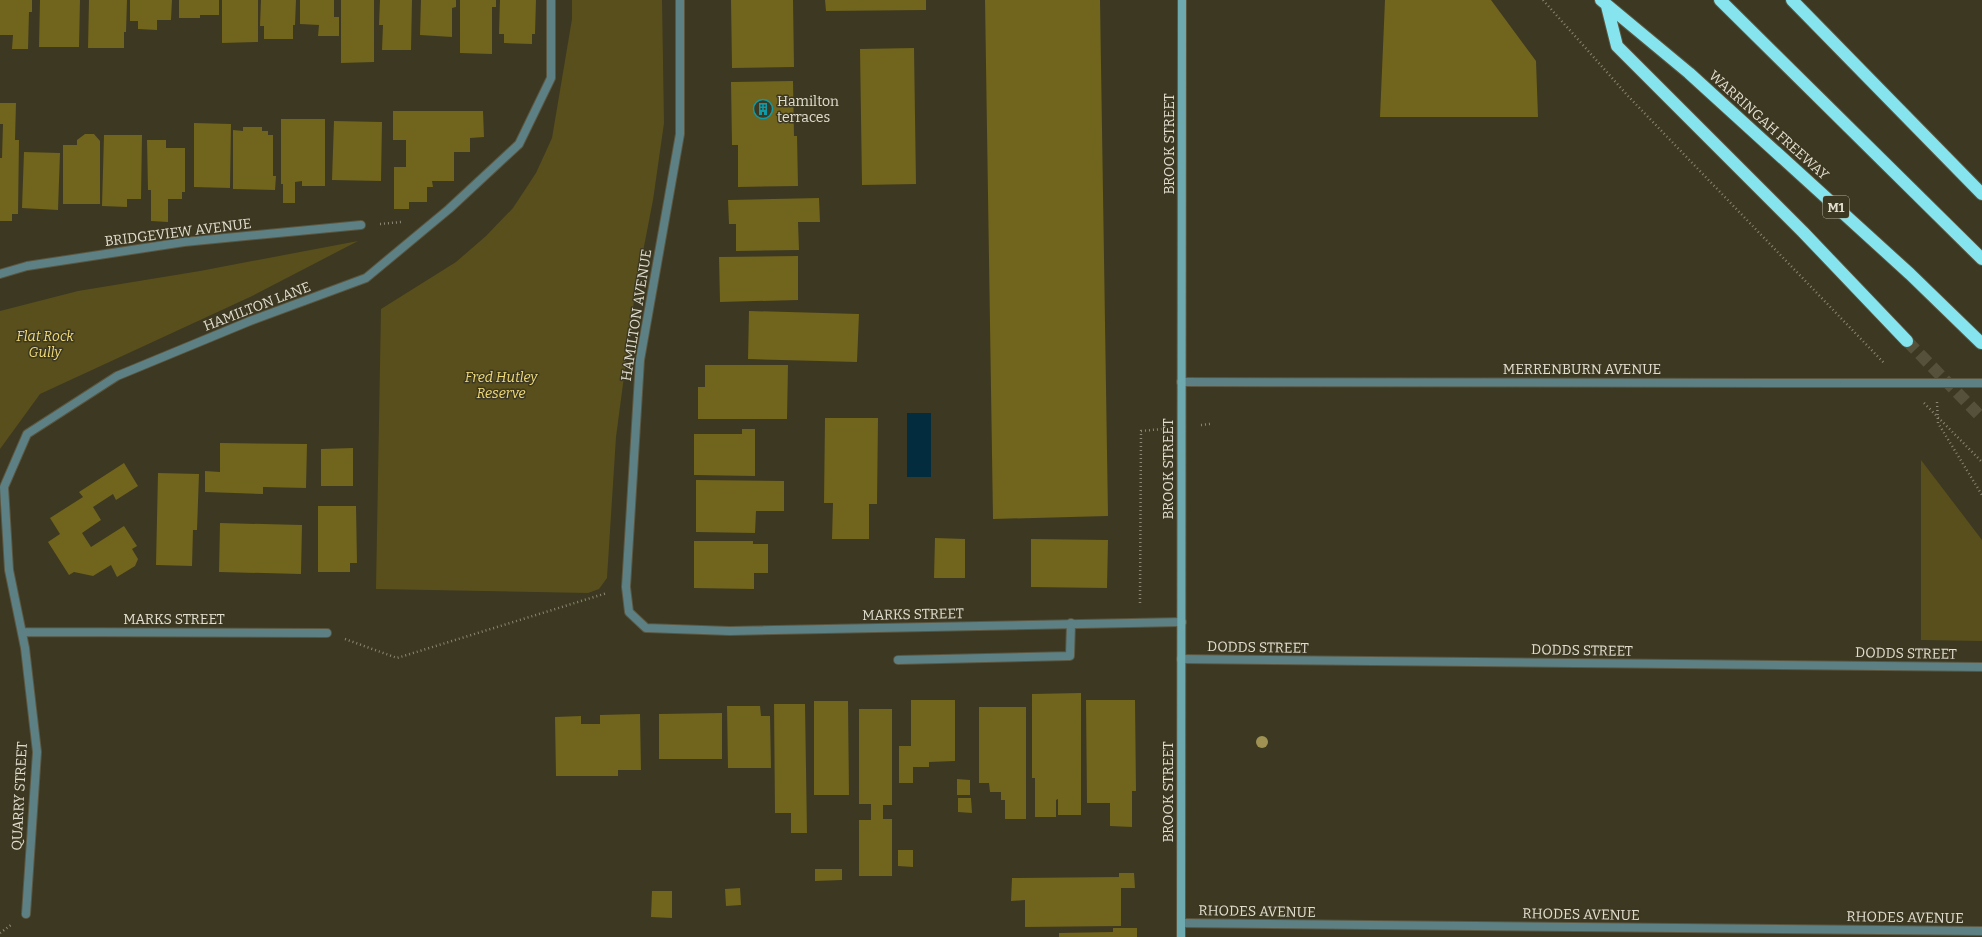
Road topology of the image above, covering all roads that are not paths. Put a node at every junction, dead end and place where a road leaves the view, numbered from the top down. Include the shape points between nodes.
1 (551, 0) edge
2 (680, 0) edge
3 (1182, 0) edge
4 (1720, 0) edge
5 (1792, 0) edge
6 (1604, 3) edge
7 (1982, 194) edge
8 (361, 225) dead end
9 (1982, 259) edge
10 (0, 274) edge
11 (1907, 341) tunnel mouth
12 (1981, 343) dead end
13 (1181, 382) junction
14 (1982, 383) edge
15 (1182, 622) junction
16 (1071, 623) junction
17 (646, 628) joint
18 (22, 632) junction
19 (326, 632) road end
20 (1181, 659) junction
21 (898, 660) dead end
22 (1982, 667) edge
23 (26, 914) dead end
24 (1181, 923) junction
25 (1982, 931) edge
26 (1181, 937) edge

1 - 18 street, HAMILTON LANE via 551,78 519,144 449,209 366,278 250,321 117,376 26,434 4,487 9,570
2 - 17 street, HAMILTON AVENUE via 680,134 640,360 626,587 629,612
3 - 13 main road, BROOK STREET
4 - 9 highway
5 - 7 highway
6 - 11 highway via 1617,46 1803,232
6 - 12 highway, WARRINGAH FREEWAY / M1 via 1700,83 1904,268
8 - 10 street, BRIDGEVIEW AVENUE via 184,242 27,266
13 - 14 street, MERRENBURN AVENUE, bridge
13 - 15 main road, BROOK STREET
15 - 16 street, MARKS STREET
15 - 20 main road, BROOK STREET
16 - 17 street, MARKS STREET via 730,631
16 - 21 street via 1070,656
18 - 19 street, MARKS STREET
18 - 23 street, QUARRY STREET via 37,752
20 - 22 street, DODDS STREET
20 - 24 main road, BROOK STREET
24 - 25 street, RHODES AVENUE
24 - 26 main road, BROOK STREET

